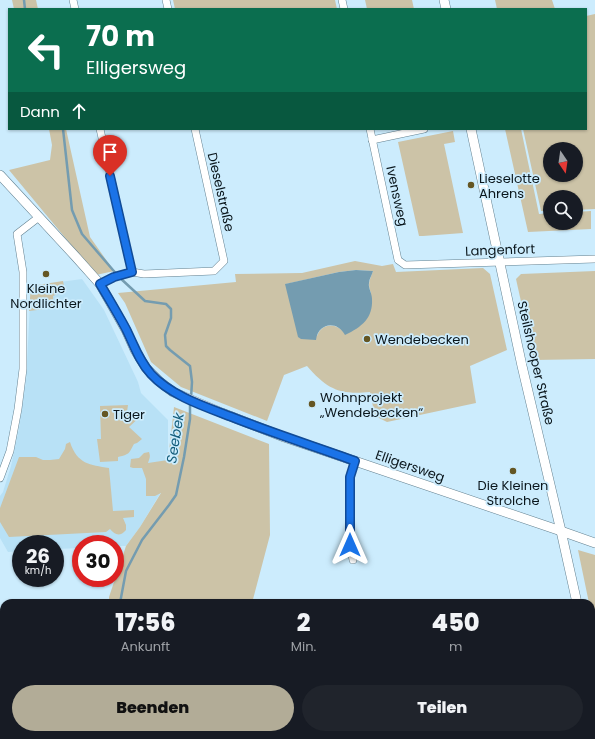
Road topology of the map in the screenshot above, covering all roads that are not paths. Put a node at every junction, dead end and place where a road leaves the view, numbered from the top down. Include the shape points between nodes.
1 (100, 130) edge
2 (195, 130) edge
3 (370, 130) edge
4 (419, 130) edge
5 (471, 130) edge
6 (372, 140) junction
7 (0, 175) edge
8 (39, 217) junction
9 (595, 259) edge
10 (500, 262) junction
11 (405, 265) joint
12 (132, 272) junction
13 (100, 284) junction
14 (355, 461) junction
15 (0, 478) edge
16 (561, 531) junction
17 (595, 543) edge
18 (353, 560) dead end
19 (576, 599) edge

1 - 12 street
2 - 12 street, Dieselstraße via 224,260 214,271 144,274
3 - 6 street, Ivensweg
4 - 6 street
5 - 10 street, Steilshooper Straße
6 - 11 street, Ivensweg via 398,260
7 - 8 street, Elligersweg
8 - 13 street, Elligersweg
8 - 15 street via 17,234 23,272 23,369 10,451
9 - 10 street, Langenfort
10 - 11 street, Langenfort
10 - 16 street, Steilshooper Straße
12 - 13 street
13 - 14 street, Elligersweg via 146,368 174,392 284,437
14 - 16 street, Elligersweg
14 - 18 street via 350,477 350,545
16 - 17 street, Elligersweg
16 - 19 street, Steilshooper Straße

